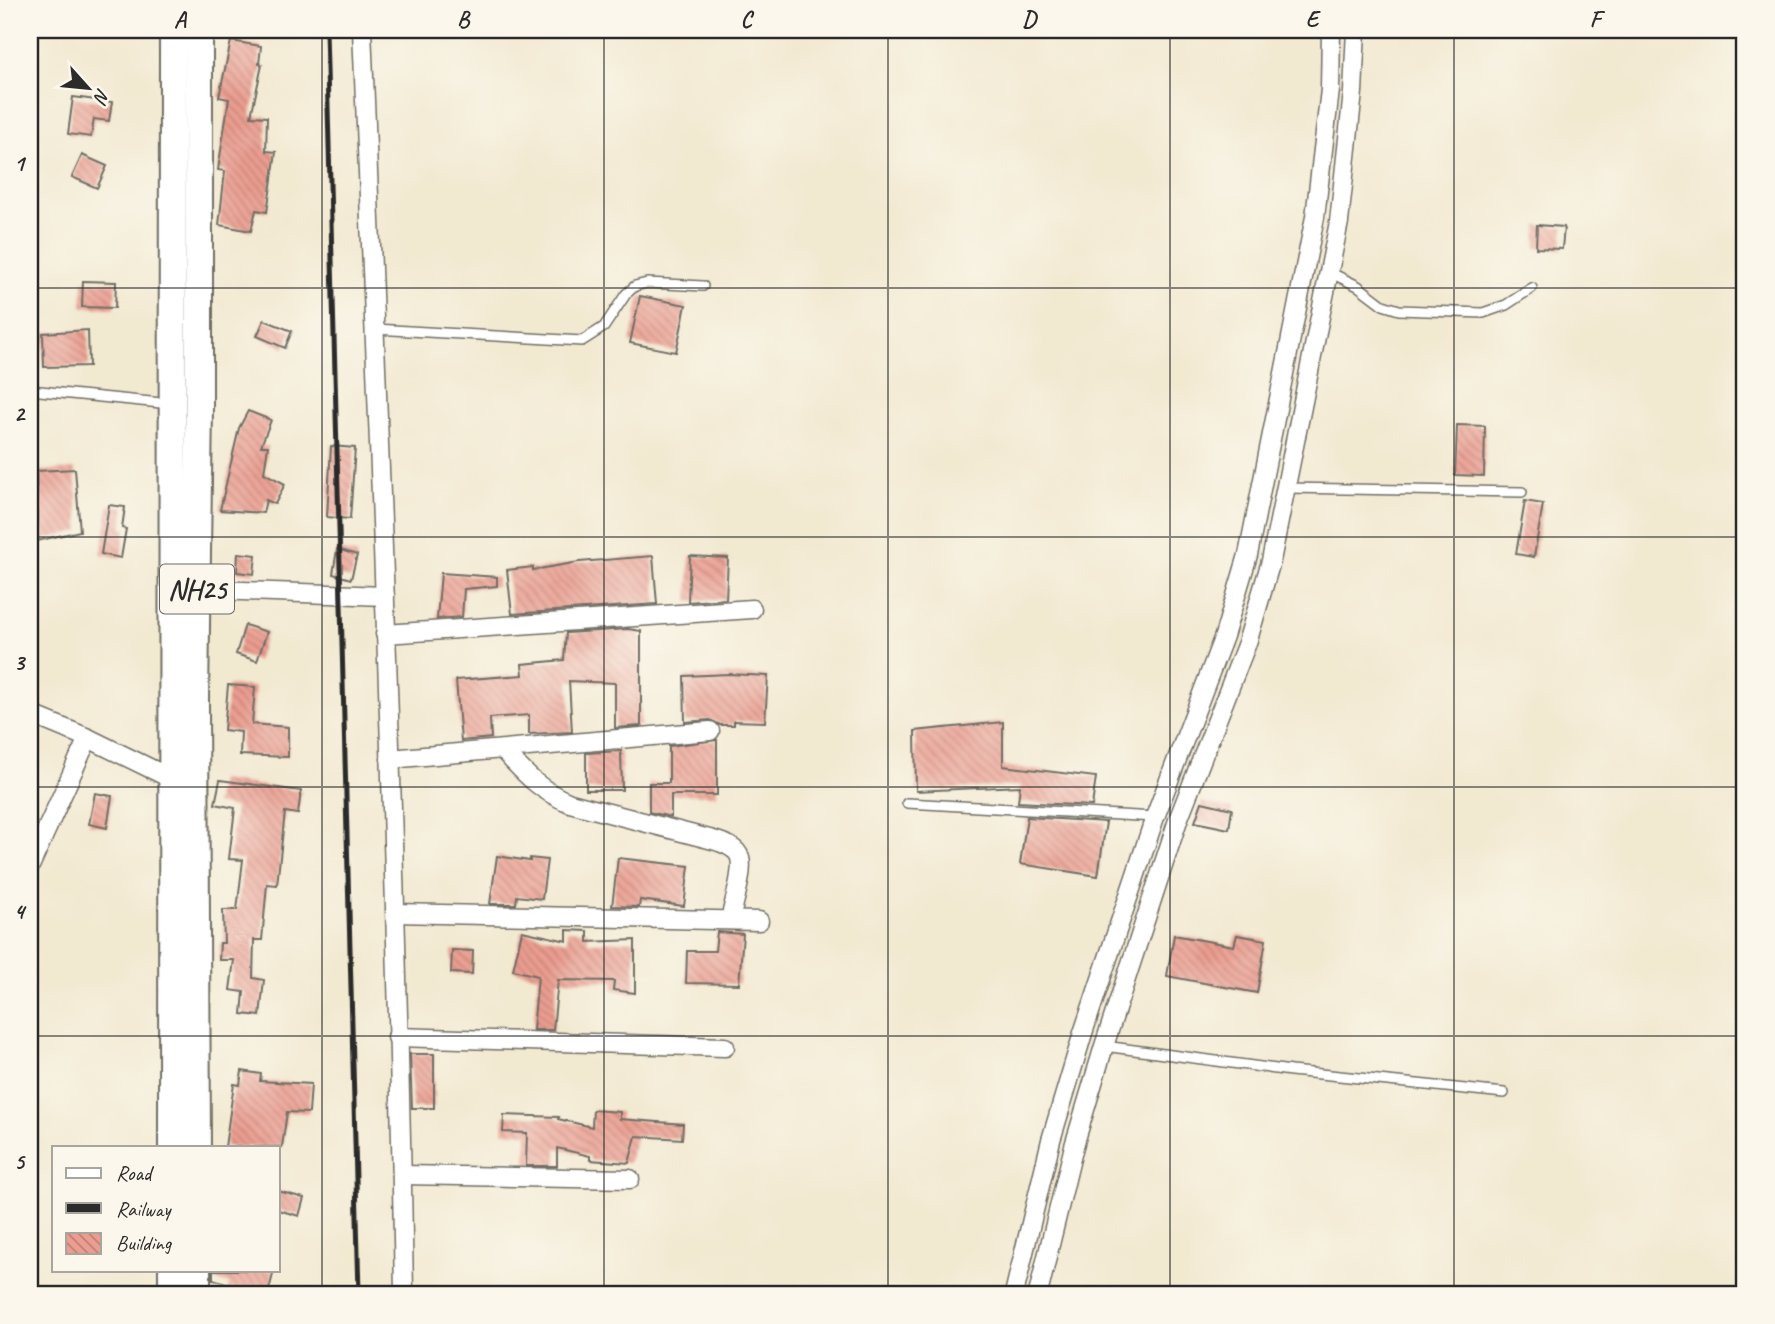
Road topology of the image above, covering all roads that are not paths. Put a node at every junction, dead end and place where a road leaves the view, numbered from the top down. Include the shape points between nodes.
1 (173, 30) edge
2 (199, 30) edge
3 (362, 30) edge
4 (1331, 30) edge
5 (1356, 30) edge
6 (1329, 272) junction
7 (704, 286) dead end
8 (1532, 288) dead end
9 (375, 329) junction
10 (30, 390) edge
11 (173, 404) junction
12 (1287, 488) junction
13 (1522, 492) dead end
14 (185, 589) junction
15 (384, 596) junction
16 (751, 609) dead end
17 (385, 634) junction
18 (30, 714) edge
19 (710, 731) dead end
20 (88, 738) junction
21 (503, 750) junction
22 (390, 760) junction
23 (172, 779) junction
24 (907, 803) dead end
25 (1155, 817) junction
26 (30, 866) edge
27 (396, 913) junction
28 (730, 920) junction
29 (760, 921) dead end
30 (397, 1037) junction
31 (1104, 1046) junction
32 (725, 1047) dead end
33 (1504, 1093) dead end
34 (172, 1146) edge
35 (197, 1146) edge
36 (402, 1175) junction
37 (630, 1180) dead end
38 (172, 1272) edge
39 (197, 1272) edge
40 (172, 1294) edge
41 (197, 1294) edge
42 (404, 1294) edge
43 (1014, 1294) edge
44 (1038, 1294) edge

1 - 11 main road, NH25
2 - 14 main road, NH25
3 - 9 street
4 - 25 street via 1330,90 1315,217 1248,555 1224,636
5 - 6 street via 1339,222
6 - 8 lane via 1399,310 1482,313 1506,305
6 - 12 street
7 - 9 lane via 635,286 604,327 582,341
9 - 15 street
10 - 11 lane
11 - 14 main road, NH25
12 - 13 lane
12 - 31 street via 1247,643 1178,820
14 - 15 street
14 - 23 main road, NH25
14 - 35 main road, NH25
15 - 17 street
16 - 17 street
17 - 22 street
18 - 20 street
19 - 21 street
20 - 23 street
20 - 26 street
21 - 22 street
21 - 28 street via 535,784 560,799 713,839 735,850 741,869
22 - 27 street
23 - 34 main road, NH25
24 - 25 lane
25 - 43 street via 1051,1140
27 - 28 street
27 - 30 street
28 - 29 street
30 - 32 street
30 - 36 street
31 - 33 lane
31 - 44 street
36 - 37 street
36 - 42 street
38 - 40 main road
39 - 41 main road

